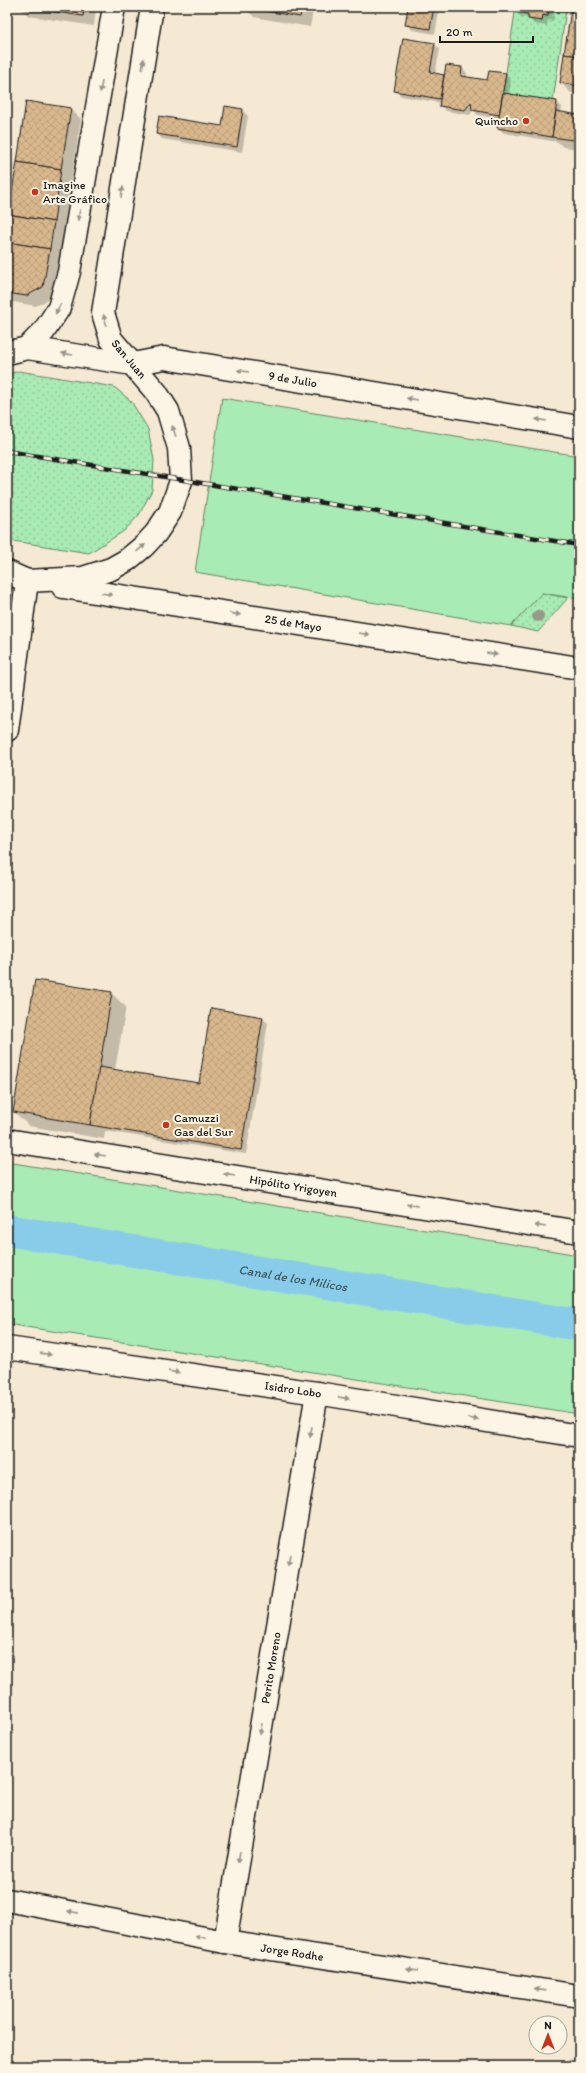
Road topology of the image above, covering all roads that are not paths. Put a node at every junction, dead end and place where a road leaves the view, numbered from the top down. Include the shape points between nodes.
1 (114, 7) edge
2 (152, 7) edge
3 (14, 349) edge
4 (133, 364) junction
5 (579, 427) edge
6 (7, 572) edge
7 (17, 579) edge
8 (579, 668) edge
9 (7, 730) edge
10 (7, 1140) edge
11 (579, 1232) edge
12 (7, 1348) edge
13 (318, 1393) junction
14 (579, 1436) edge
15 (7, 1900) edge
16 (225, 1942) junction
17 (579, 1996) edge

1 -> 3 main road via 69,272 59,308 44,331
4 -> 2 main road, San Juan via 111,339 103,313
4 -> 3 main road, 9 de Julio
5 -> 4 main road, 9 de Julio via 164,358
7 -> 4 main road, San Juan via 83,578 112,569 144,546 170,512 181,481 179,448 168,411
6 - 7 main road, San Juan
7 -> 8 main road, 25 de Mayo
7 - 9 main road
11 -> 10 main road, Hipólito Yrigoyen
12 -> 13 main road, Isidro Lobo
13 -> 14 main road, Isidro Lobo
13 -> 16 main road, Perito Moreno
16 -> 15 main road, Jorge Rodhe
17 -> 16 main road, Jorge Rodhe

